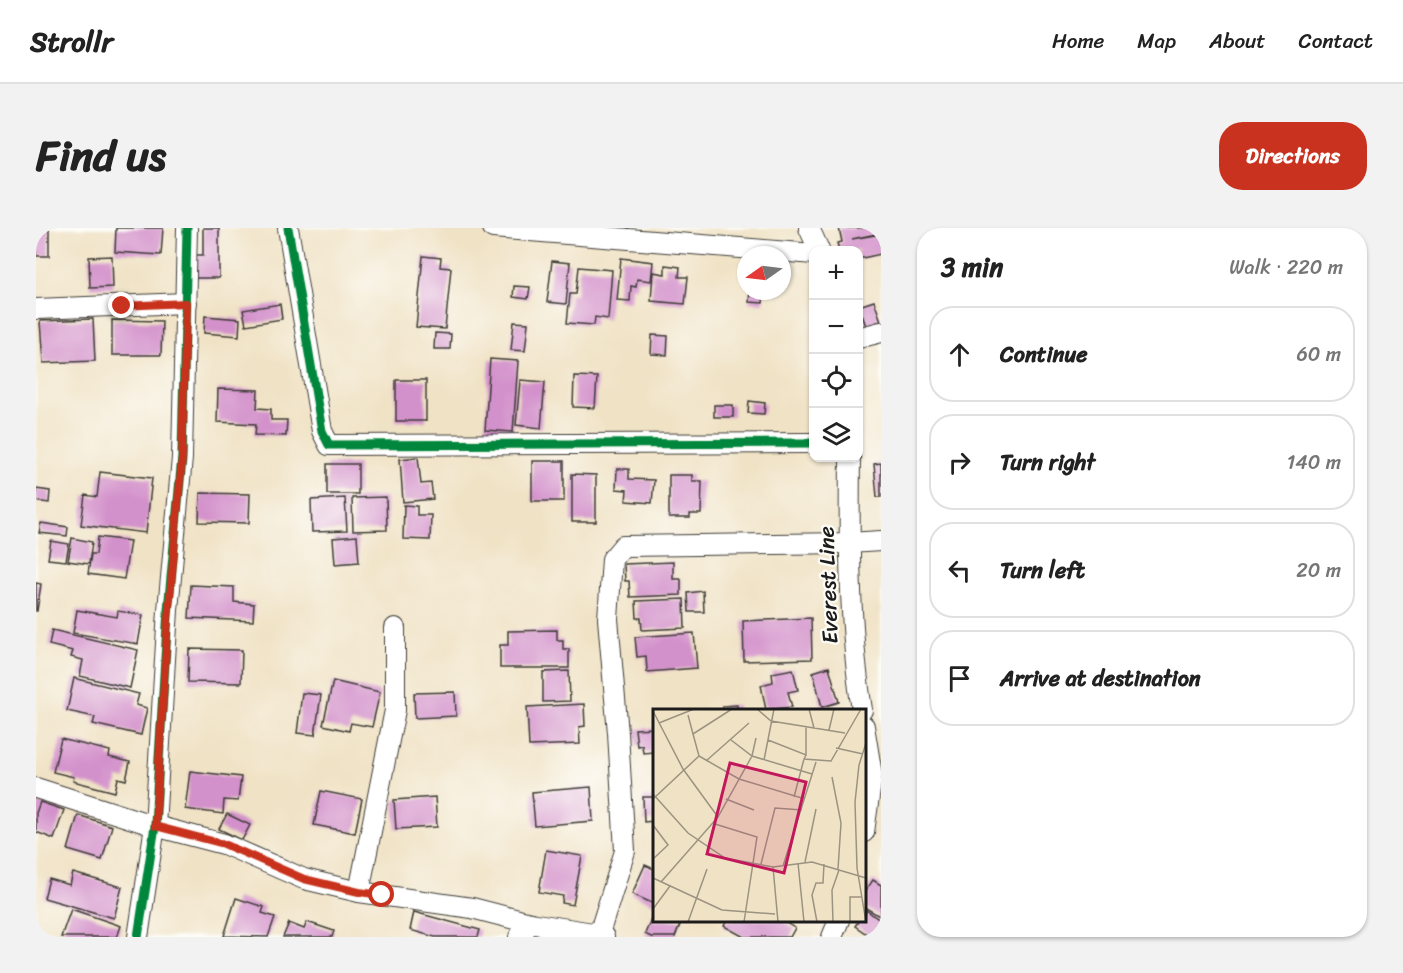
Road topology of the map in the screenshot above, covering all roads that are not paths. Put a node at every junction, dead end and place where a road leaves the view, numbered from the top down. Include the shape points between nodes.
1 (187, 228) edge
2 (288, 228) edge
3 (494, 228) edge
4 (809, 228) edge
5 (817, 246) edge
6 (809, 254) edge
7 (186, 303) junction
8 (36, 309) edge
9 (881, 332) edge
10 (863, 337) edge
11 (809, 443) edge
12 (849, 462) edge
13 (881, 541) edge
14 (849, 543) junction
15 (395, 628) dead end
16 (862, 709) edge
17 (866, 738) edge
18 (36, 788) edge
19 (866, 818) edge
20 (155, 826) junction
21 (359, 892) junction
22 (839, 922) edge
23 (524, 930) edge
24 (601, 935) edge
25 (138, 937) edge
26 (832, 937) edge

1 - 7 street
2 - 11 street via 322,431 329,445
3 - 6 street
4 - 5 street
7 - 8 street
7 - 20 street via 182,458
9 - 10 street
12 - 14 street, Everest Line
13 - 14 street
14 - 16 street, Everest Line via 855,664
14 - 24 street via 623,546 612,559 608,619 625,851
15 - 21 street via 395,710
17 - 19 street via 872,775
18 - 20 street
20 - 21 street via 224,844 304,879
20 - 25 street
21 - 23 street via 472,908
22 - 26 street
23 - 24 street

